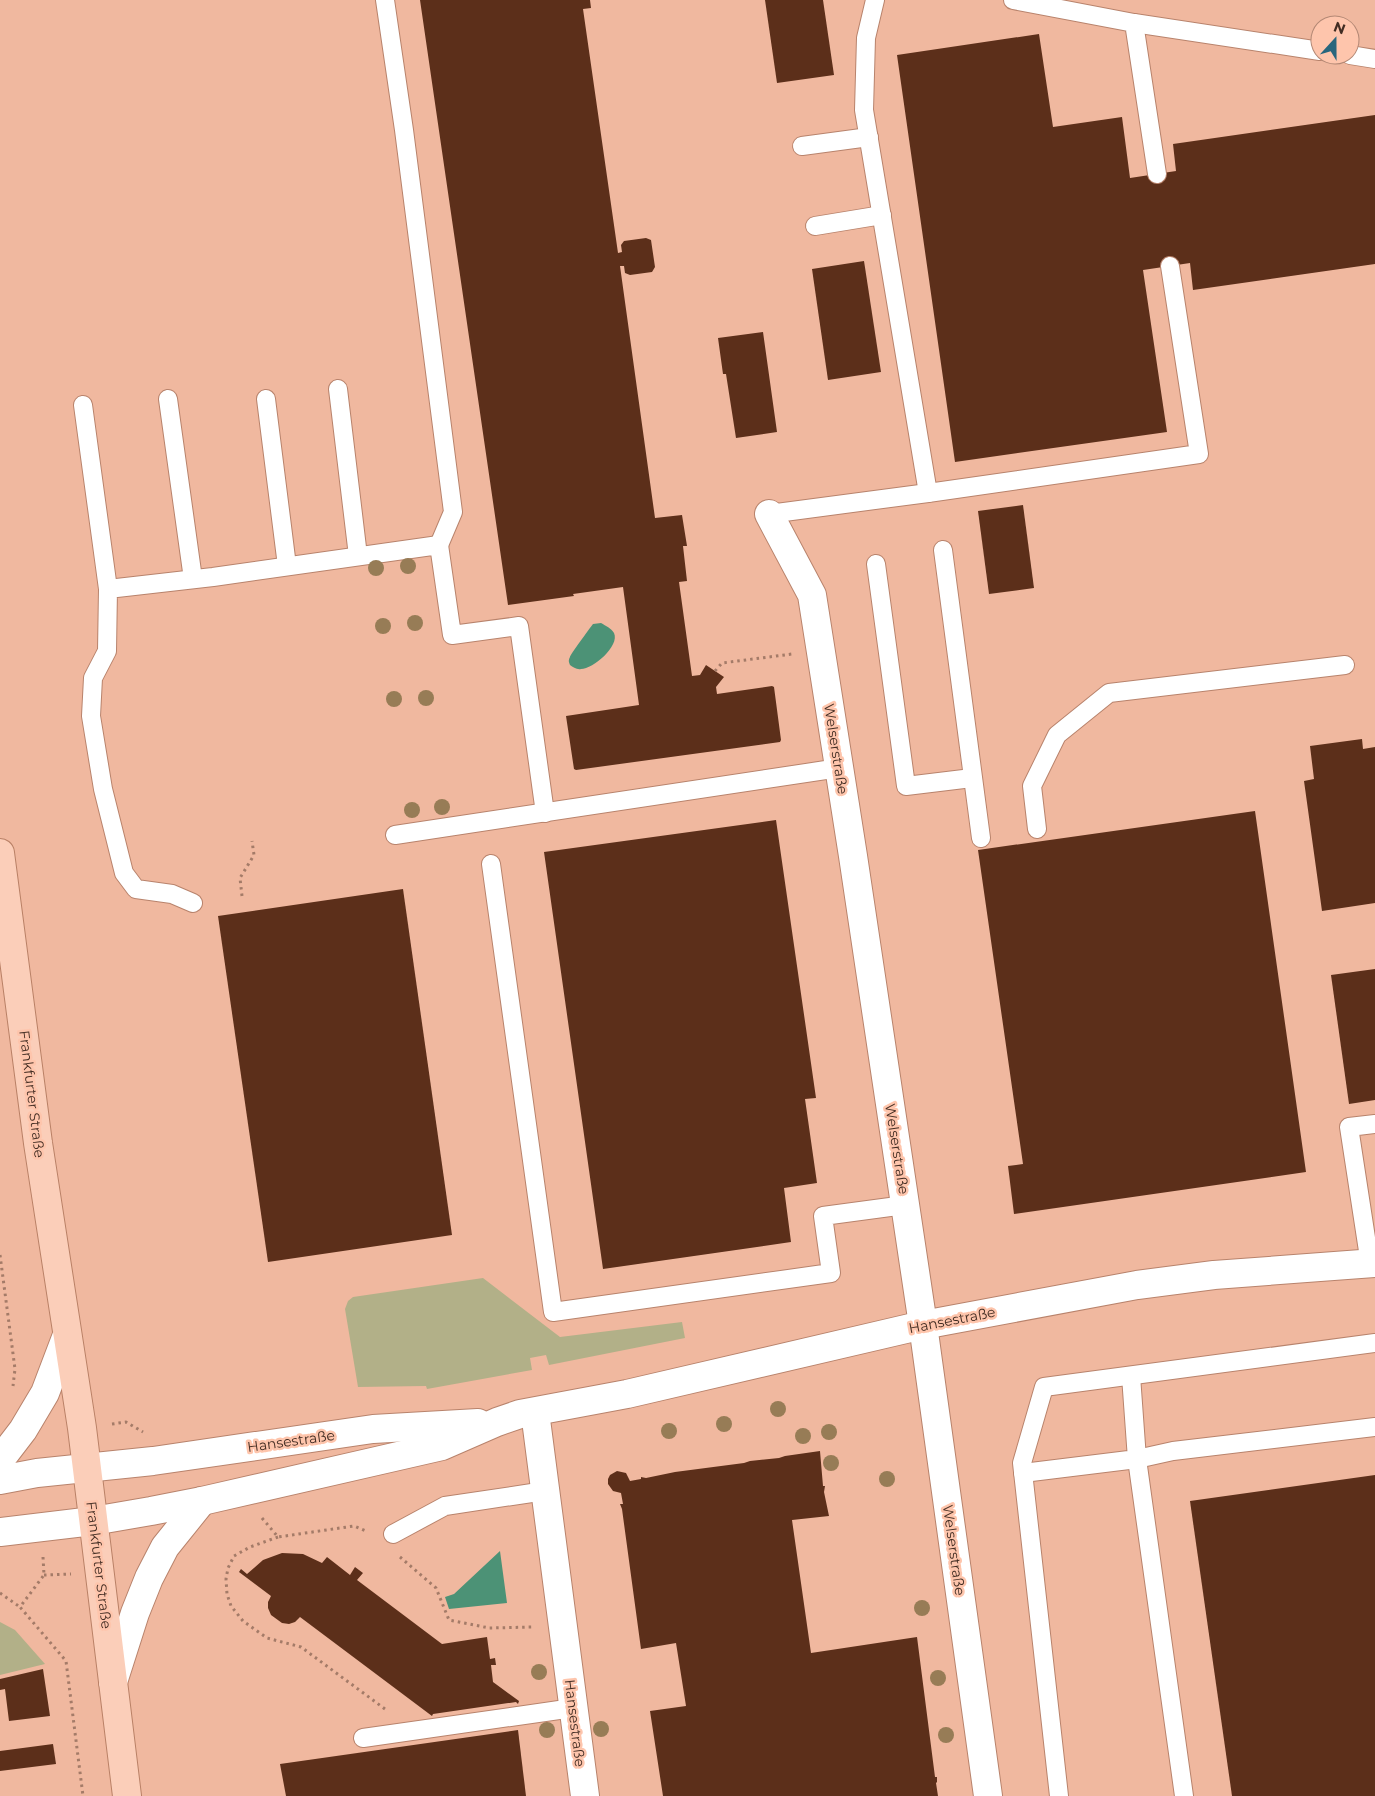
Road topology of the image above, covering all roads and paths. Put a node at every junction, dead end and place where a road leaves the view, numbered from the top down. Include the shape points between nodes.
1 (385, 0) edge
2 (874, 0) edge
3 (1014, 0) edge
4 (1134, 23) junction
5 (1310, 49) edge
6 (1360, 56) edge
7 (1375, 58) edge
8 (869, 137) junction
9 (802, 146) dead end
10 (1157, 174) dead end
11 (882, 215) junction
12 (815, 226) dead end
13 (1170, 266) dead end
14 (338, 389) dead end
15 (168, 399) dead end
16 (266, 399) dead end
17 (83, 405) dead end
18 (928, 493) junction
19 (768, 514) joint
20 (439, 545) junction
21 (943, 550) dead end
22 (358, 556) junction
23 (876, 564) dead end
24 (287, 566) junction
25 (193, 579) junction
26 (108, 588) junction
27 (821, 651) junction
28 (1345, 665) dead end
29 (715, 671) dead end
30 (839, 768) junction
31 (972, 778) junction
32 (545, 812) junction
33 (1037, 828) dead end
34 (395, 835) dead end
35 (980, 838) dead end
36 (252, 841) dead end
37 (0, 853) edge
38 (491, 864) dead end
39 (242, 896) dead end
40 (193, 903) dead end
41 (1375, 1124) edge
42 (905, 1204) junction
43 (0, 1255) edge
44 (1373, 1263) edge
45 (923, 1325) junction
46 (67, 1334) junction
47 (1375, 1343) edge
48 (1131, 1376) junction
49 (12, 1388) dead end
50 (535, 1412) junction
51 (497, 1422) junction
52 (1375, 1427) edge
53 (1137, 1459) junction
54 (0, 1460) edge
55 (87, 1468) junction
56 (1024, 1473) junction
57 (0, 1480) edge
58 (545, 1491) junction
59 (202, 1501) junction
60 (270, 1516) dead end
61 (93, 1521) junction
62 (0, 1532) edge
63 (375, 1534) dead end
64 (393, 1534) dead end
65 (278, 1537) junction
66 (395, 1552) dead end
67 (100, 1573) junction
68 (0, 1593) edge
69 (20, 1607) junction
70 (563, 1628) junction
71 (113, 1682) junction
72 (573, 1708) junction
73 (392, 1734) junction
74 (364, 1738) dead end
75 (83, 1796) edge
76 (127, 1796) edge
77 (585, 1796) edge
78 (988, 1796) edge
79 (1058, 1796) edge
80 (1184, 1796) edge

1 - 20 lane via 453,512
2 - 8 lane via 866,38 864,110
3 - 4 lane
4 - 5 lane
4 - 10 lane
6 - 7 lane
8 - 9 lane
8 - 11 lane
11 - 12 lane
11 - 18 lane
13 - 18 lane via 1199,454
14 - 22 lane
15 - 25 lane
16 - 24 lane
17 - 26 lane
18 - 19 lane
19 - 27 street, Welserstraße via 812,596
20 - 22 lane
20 - 32 lane via 452,635 519,626
21 - 31 lane
22 - 24 lane
23 - 31 lane via 906,786
24 - 25 lane
25 - 26 lane
26 - 40 lane via 107,652 93,678 91,716 103,789 124,873 136,889 172,894
27 - 29 path via 722,662
27 - 30 street, Welserstraße
28 - 33 lane via 1109,693 1057,735 1032,786
30 - 32 lane
30 - 42 street, Welserstraße
31 - 35 lane
32 - 34 lane
36 - 39 path via 254,855 240,878
37 - 46 main road, Frankfurter Straße
38 - 42 lane via 553,1312 831,1273 823,1216
41 - 44 lane via 1349,1127
42 - 45 street, Welserstraße
43 - 49 path via 15,1369
44 - 45 street, Hansestraße via 1205,1276 1138,1285
45 - 50 street, Hansestraße
45 - 78 street, Welserstraße
46 - 54 street, Frankfurter Straße via 45,1393
46 - 55 main road, Frankfurter Straße
47 - 48 lane
48 - 53 lane
48 - 56 lane via 1044,1387 1022,1463
50 - 51 street, Hansestraße
50 - 58 street, Hansestraße
51 - 55 street, Hansestraße via 373,1429
51 - 59 street, Hansestraße via 442,1446
52 - 53 lane via 1174,1451
53 - 56 lane
53 - 80 lane
55 - 57 street, Hansestraße
55 - 61 main road, Frankfurter Straße
56 - 79 lane
58 - 64 lane via 445,1506
58 - 70 street, Hansestraße
59 - 61 street, Hansestraße
59 - 71 street via 165,1547 135,1613
60 - 65 path via 262,1518
61 - 62 street, Hansestraße
61 - 67 main road, Frankfurter Straße
63 - 65 path via 354,1526
65 - 73 path via 234,1556 226,1579 231,1606 243,1621 267,1638 301,1647 384,1708
66 - 70 path via 436,1588 449,1620 489,1628
67 - 69 path via 44,1575
67 - 71 main road, Frankfurter Straße
68 - 69 path
69 - 75 path via 66,1661
70 - 72 street, Hansestraße
71 - 76 main road, Frankfurter Straße
72 - 73 lane
72 - 77 street, Hansestraße
73 - 74 lane

